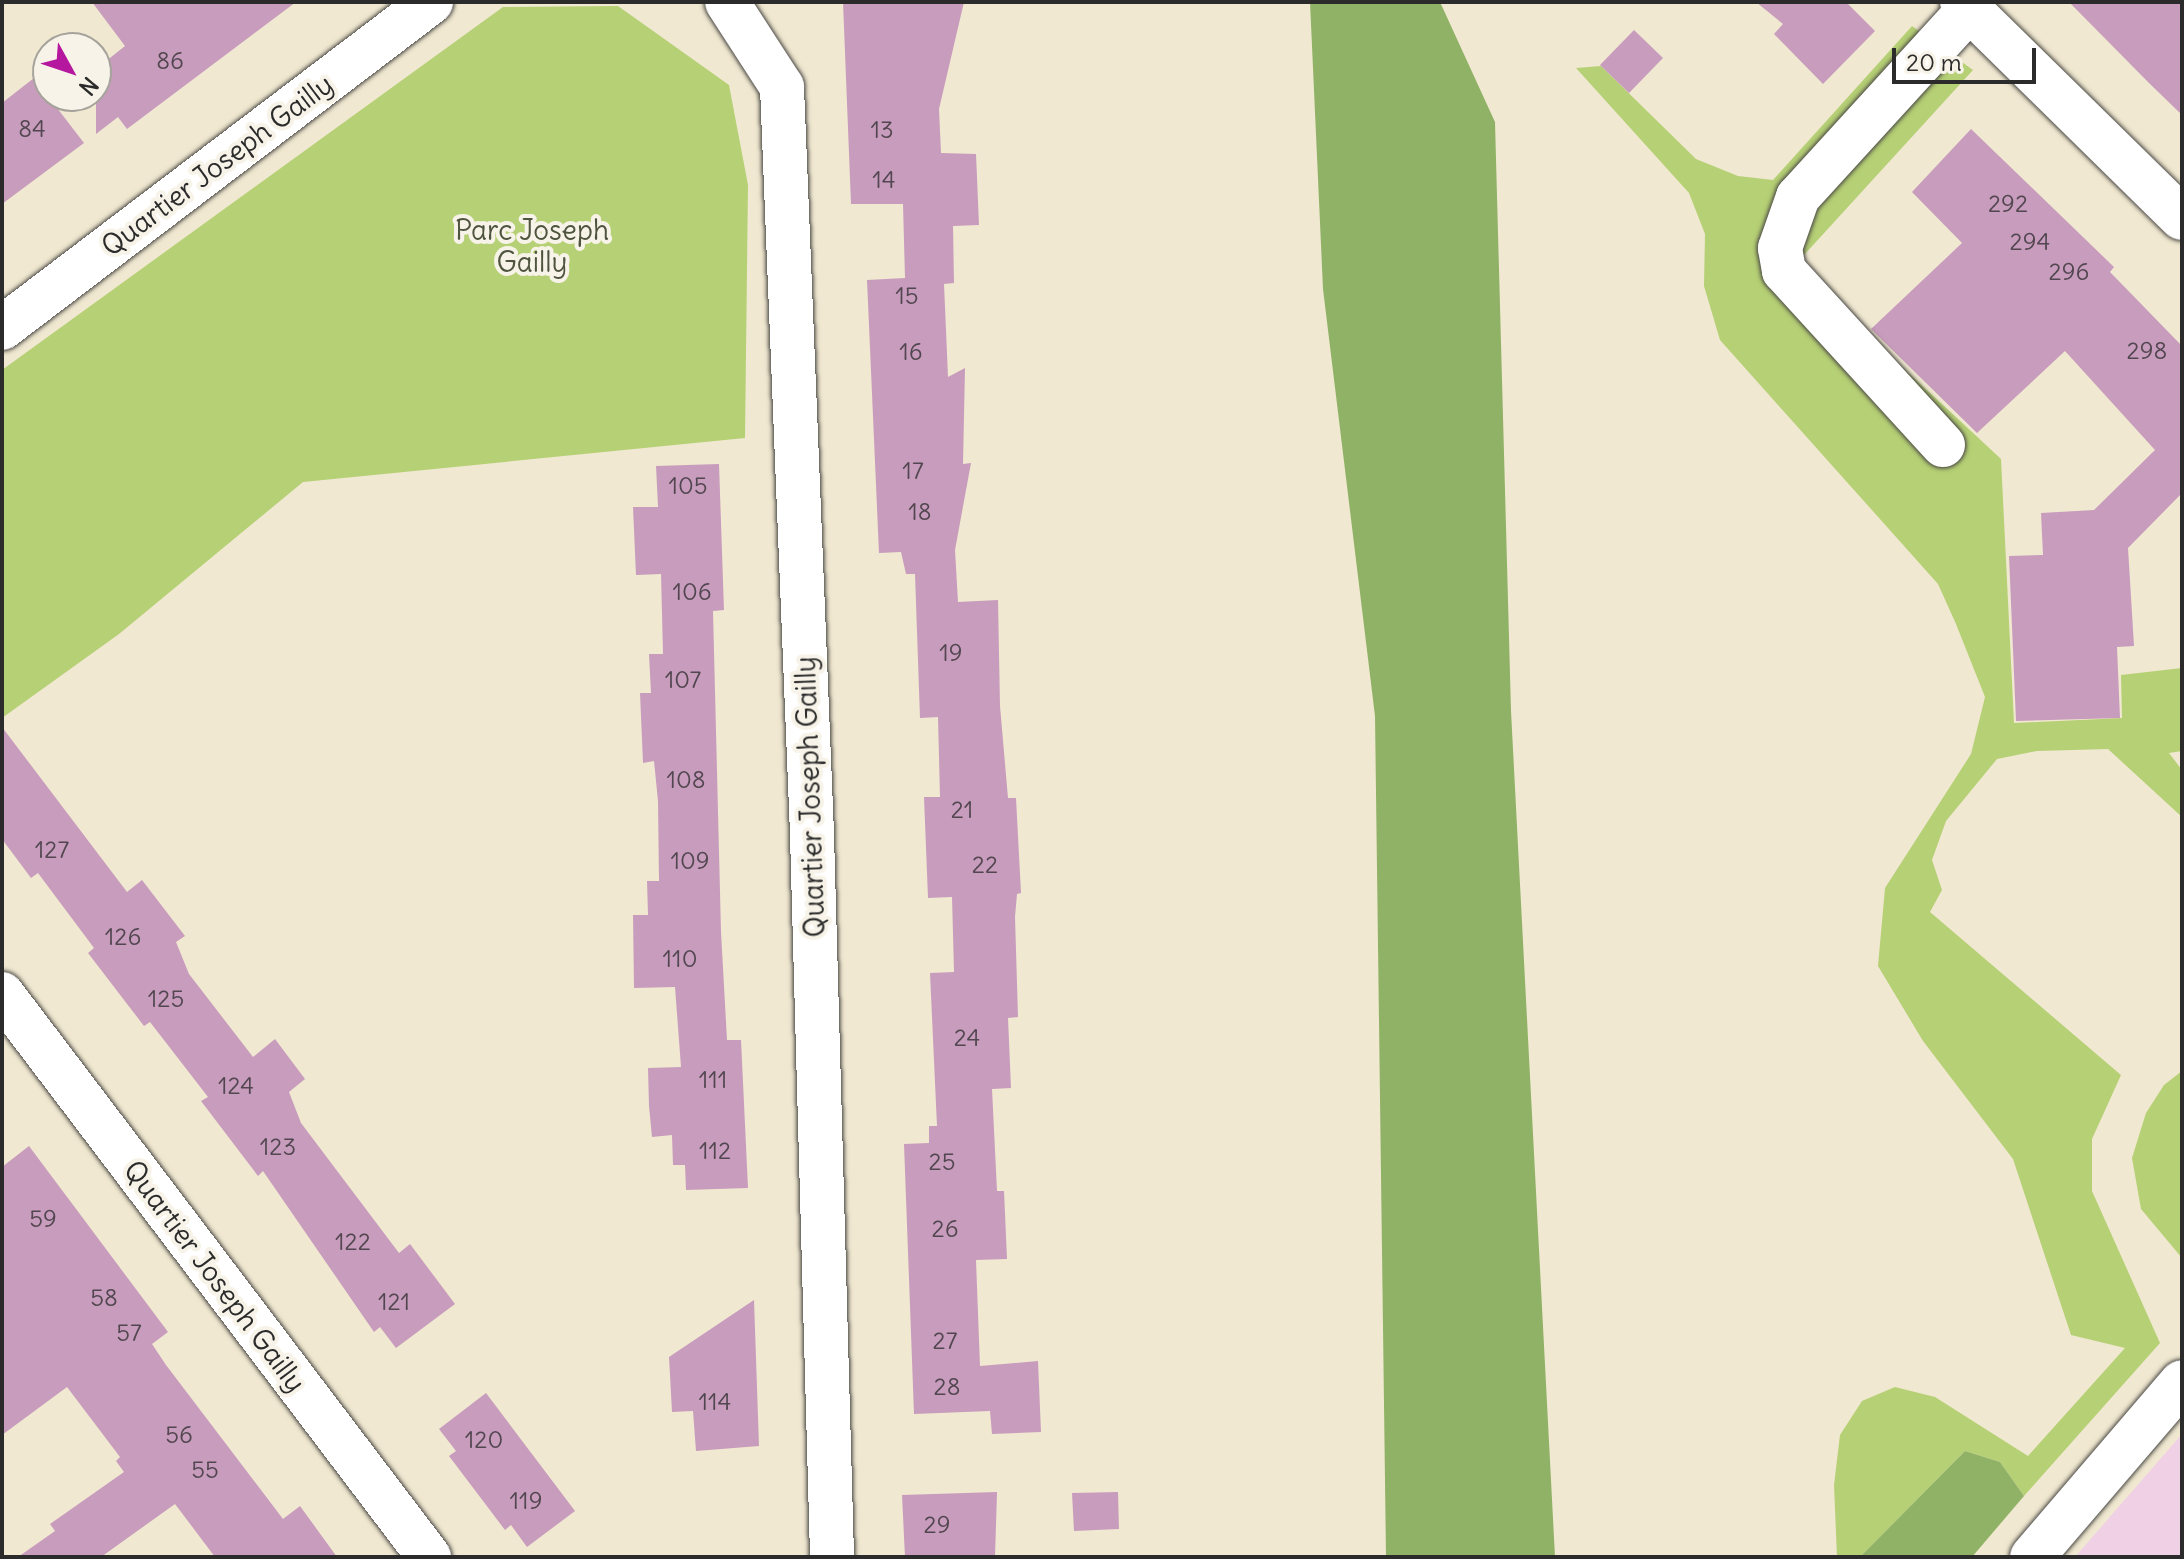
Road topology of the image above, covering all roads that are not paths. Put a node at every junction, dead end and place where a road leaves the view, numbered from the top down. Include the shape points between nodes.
1 (431, 2) edge
2 (710, 2) edge
3 (727, 2) edge
4 (1965, 6) edge
5 (754, 45) junction
6 (2182, 218) edge
7 (2, 328) edge
8 (1943, 445) dead end
9 (2, 994) edge
10 (2182, 1382) edge
11 (429, 1557) edge
12 (832, 1557) edge
13 (2032, 1557) edge

1 - 7 street, Quartier Joseph Gailly
2 - 5 street, Quartier Joseph Gailly
3 - 5 street, Quartier Joseph Gailly
4 - 6 street
4 - 8 street via 1798,197 1780,248 1784,271
5 - 12 street, Quartier Joseph Gailly via 782,87 812,835
9 - 11 street, Quartier Joseph Gailly
10 - 13 street

